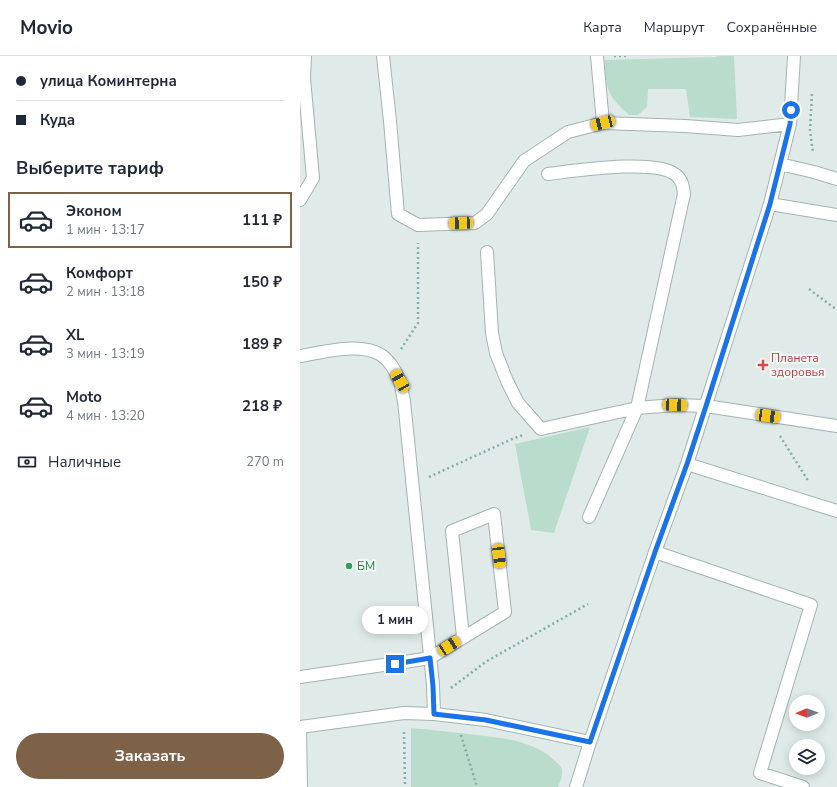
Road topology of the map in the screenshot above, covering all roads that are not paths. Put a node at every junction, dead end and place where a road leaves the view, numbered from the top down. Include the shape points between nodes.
1 (305, 56) edge
2 (383, 56) edge
3 (597, 56) edge
4 (794, 56) edge
5 (603, 123) junction
6 (790, 124) junction
7 (780, 164) junction
8 (548, 174) dead end
9 (837, 179) edge
10 (300, 200) edge
11 (770, 204) junction
12 (837, 215) edge
13 (488, 252) dead end
14 (300, 356) edge
15 (706, 406) junction
16 (637, 408) junction
17 (837, 426) edge
18 (687, 464) junction
19 (837, 511) edge
20 (589, 517) dead end
21 (655, 552) junction
22 (463, 637) junction
23 (430, 658) junction
24 (300, 677) edge
25 (434, 708) junction
26 (300, 727) edge
27 (590, 742) junction
28 (301, 787) edge
29 (576, 787) edge
30 (803, 787) edge

1 - 10 street via 304,78 313,178
2 - 5 street via 398,214 418,225 475,223 487,214 524,161 568,132
3 - 5 street
4 - 6 street
5 - 6 street via 738,130
6 - 7 street
7 - 9 street
7 - 11 street
8 - 16 street via 625,166 664,168 676,174 682,183 684,194
11 - 12 street
11 - 15 street
13 - 16 street via 492,333 496,353 518,403 540,429
14 - 23 street via 358,348 372,351 391,365 400,381
15 - 16 street
15 - 17 street
15 - 18 street
16 - 20 street
18 - 19 street
18 - 21 street
21 - 27 street
21 - 30 street via 811,605 760,774
22 - 22 street via 452,531 494,514 505,612
22 - 23 street
23 - 24 street
23 - 25 street
25 - 26 street
25 - 27 street
26 - 28 street
27 - 29 street

